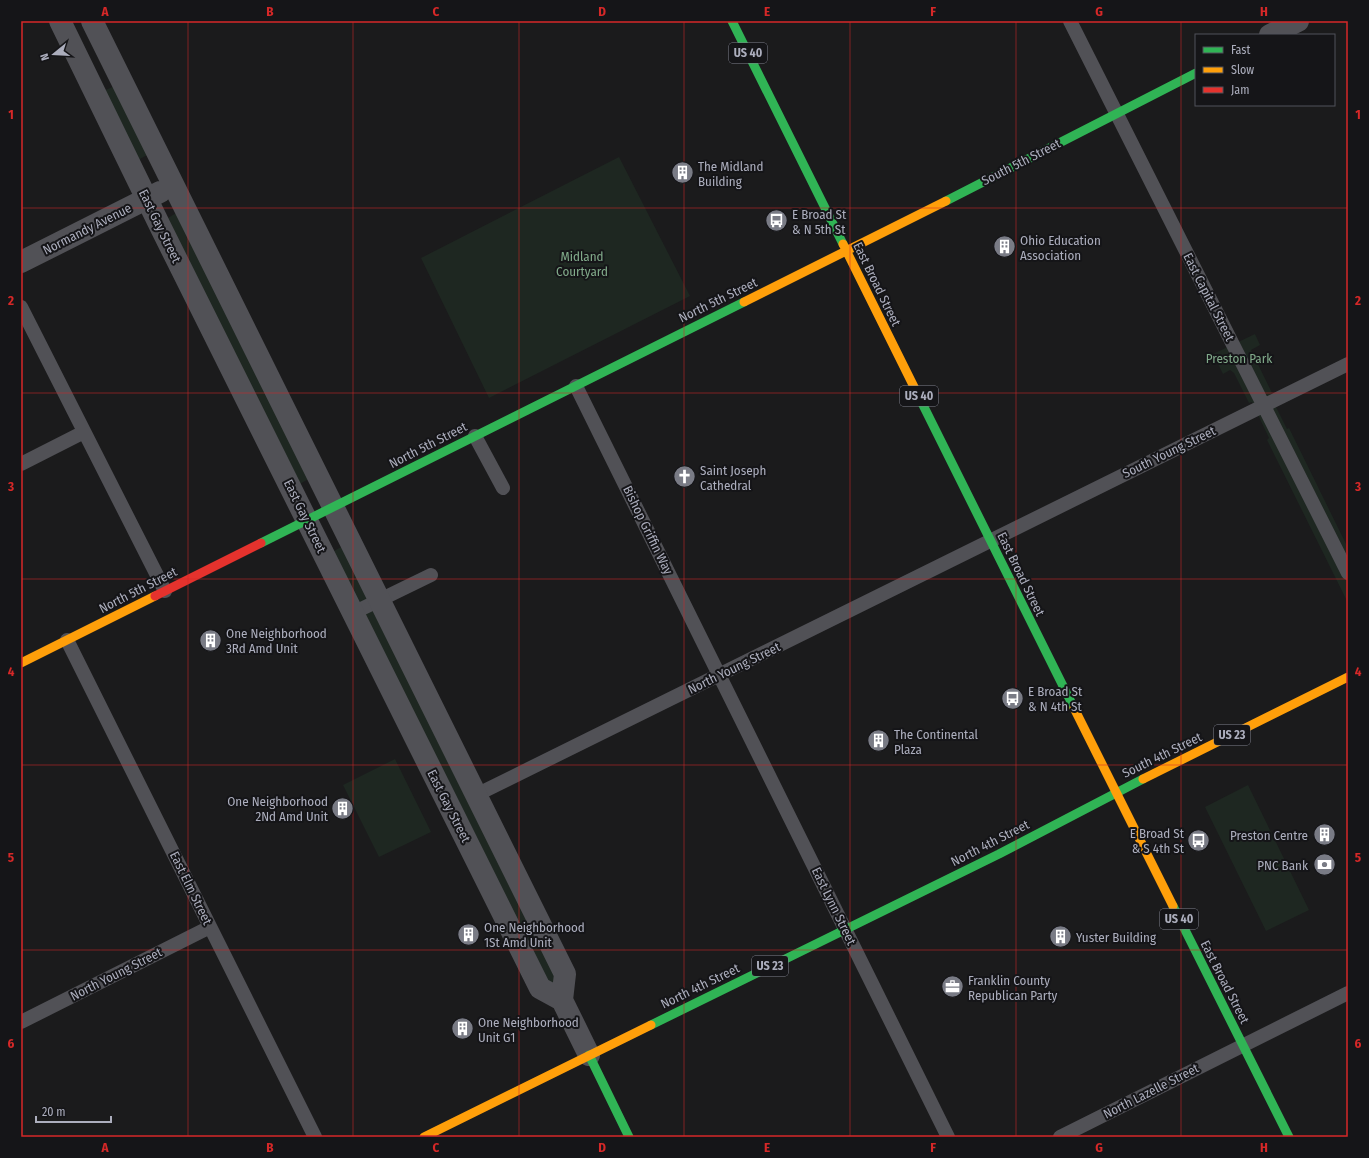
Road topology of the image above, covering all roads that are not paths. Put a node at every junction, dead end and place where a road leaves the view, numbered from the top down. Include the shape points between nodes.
1 (60, 21) edge
2 (92, 21) edge
3 (732, 21) edge
4 (1070, 21) edge
5 (1298, 21) edge
6 (1272, 34) edge
7 (1195, 74) edge
8 (1116, 113) junction
9 (174, 185) junction
10 (147, 199) junction
11 (847, 251) junction
12 (21, 262) edge
13 (21, 306) edge
14 (1348, 364) edge
15 (576, 386) junction
16 (1264, 405) junction
17 (84, 432) junction
18 (476, 436) junction
19 (21, 464) edge
20 (503, 488) dead end
21 (333, 507) junction
22 (307, 520) junction
23 (991, 541) junction
24 (1348, 572) edge
25 (431, 576) dead end
26 (165, 591) junction
27 (380, 600) junction
28 (353, 613) junction
29 (67, 640) junction
30 (21, 663) edge
31 (719, 675) junction
32 (1348, 677) edge
33 (1116, 793) junction
34 (476, 795) junction
35 (210, 927) junction
36 (846, 929) junction
37 (1348, 993) edge
38 (562, 1000) junction
39 (21, 1022) edge
40 (1242, 1046) junction
41 (588, 1055) junction
42 (315, 1137) edge
43 (424, 1137) edge
44 (630, 1137) edge
45 (948, 1137) edge
46 (1060, 1137) edge
47 (1289, 1137) edge

1 - 10 street, East Gay Street
2 - 9 street
3 - 11 main road, East Broad Street / US 40
4 - 8 lane, East Capital Street
5 - 6 street
7 - 8 main road, South 5th Street
8 - 11 main road, South 5th Street
8 - 16 lane, East Capital Street
9 - 10 street, Normandy Avenue
9 - 21 street
10 - 12 street, Normandy Avenue
10 - 22 street, East Gay Street
11 - 15 main road, North 5th Street
11 - 23 main road, East Broad Street / US 40
13 - 17 lane
14 - 16 lane, South Young Street
15 - 18 main road, North 5th Street
15 - 31 lane, Bishop Griffin Way
16 - 23 lane, South Young Street
16 - 24 lane, East Capital Street
17 - 19 lane
17 - 26 lane
18 - 20 lane
18 - 21 main road, North 5th Street
21 - 22 main road, North 5th Street
21 - 27 street
22 - 26 main road, North 5th Street
22 - 28 street, East Gay Street
23 - 31 lane, North Young Street
23 - 33 main road, East Broad Street / US 40
25 - 27 lane
26 - 29 main road, North 5th Street
27 - 28 lane
27 - 34 street
28 - 38 street, East Gay Street via 540,988
29 - 30 main road, North 5th Street
29 - 35 lane, East Elm Street
31 - 34 lane, North Young Street
31 - 36 lane, East Lynn Street
32 - 33 main road, South 4th Street / US 23
33 - 36 main road, North 4th Street / US 23
33 - 40 main road, East Broad Street / US 40
34 - 38 street via 565,974
35 - 39 lane, North Young Street
35 - 42 lane, East Elm Street
36 - 41 main road, North 4th Street / US 23
36 - 45 lane, East Lynn Street
37 - 40 lane, North Lazelle Street
38 - 41 street
40 - 46 lane, North Lazelle Street
40 - 47 main road, East Broad Street / US 40
41 - 43 main road, North 4th Street / US 23
41 - 44 main road

